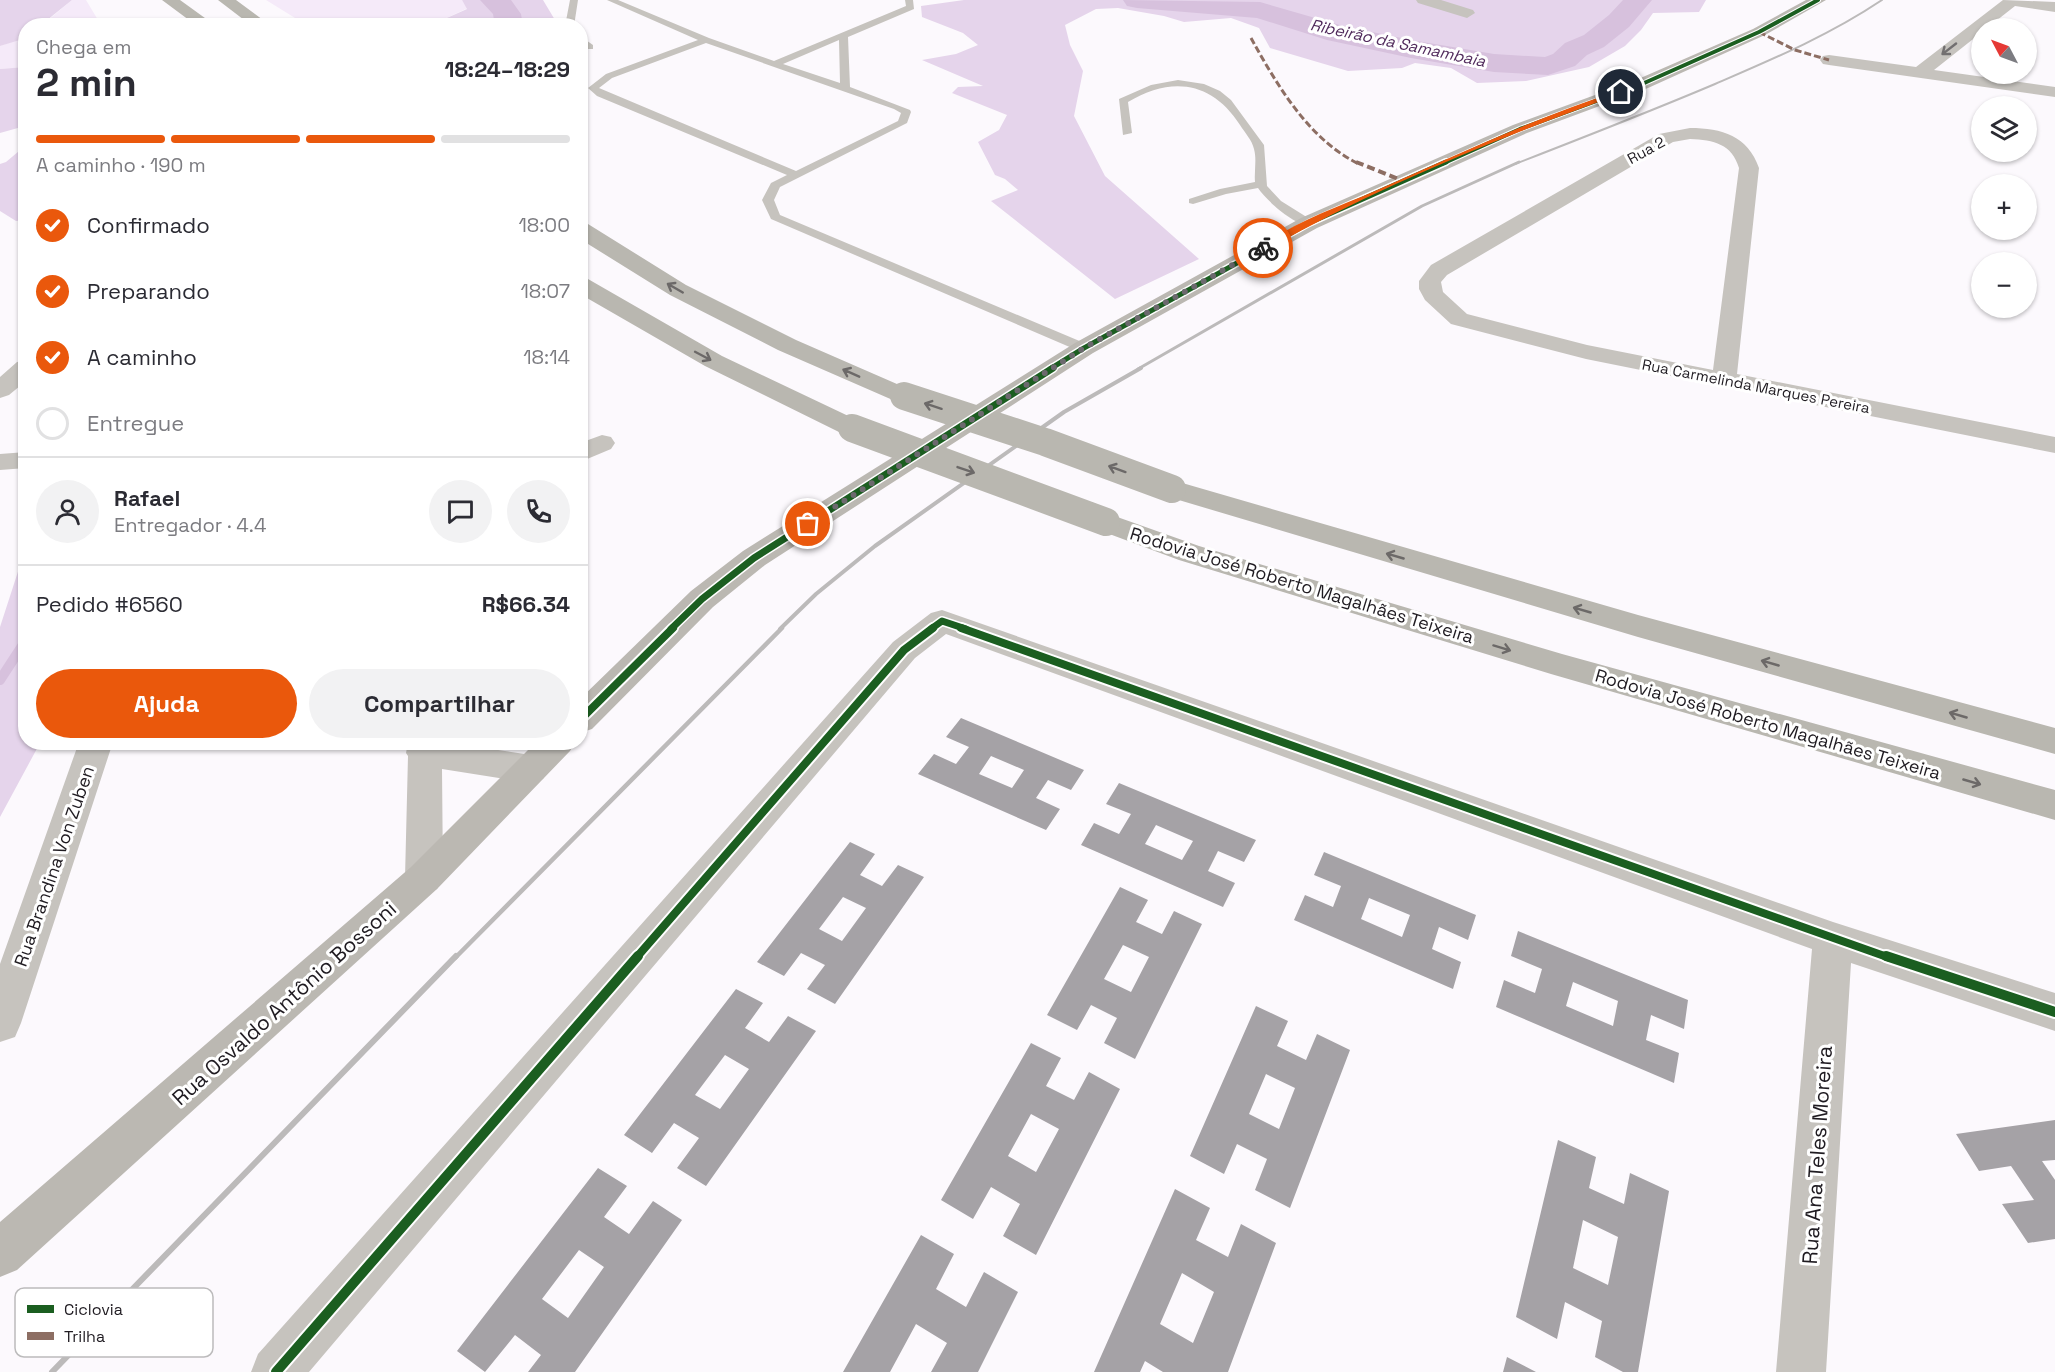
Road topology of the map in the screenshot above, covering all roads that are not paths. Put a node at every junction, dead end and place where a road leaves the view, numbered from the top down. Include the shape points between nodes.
1 (170, 0) edge
2 (226, 0) edge
3 (574, 0) edge
4 (611, 0) edge
5 (909, 0) edge
6 (1424, 0) edge
7 (1818, 0) edge
8 (2013, 0) edge
9 (2055, 7) edge
10 (1467, 12) dead end
11 (196, 18) edge
12 (252, 18) edge
13 (571, 18) edge
14 (843, 35) junction
15 (706, 40) junction
16 (588, 45) edge
17 (591, 47) dead end
18 (1829, 60) dead end
19 (774, 64) junction
20 (1919, 73) junction
21 (845, 88) junction
22 (2055, 92) edge
23 (1127, 133) dead end
24 (794, 174) junction
25 (1260, 184) junction
26 (1193, 201) dead end
27 (1309, 223) junction
28 (588, 234) edge
29 (588, 289) edge
30 (1459, 319) joint
31 (1084, 348) junction
32 (18, 374) edge
33 (1724, 381) junction
34 (0, 390) edge
35 (2055, 445) edge
36 (18, 461) edge
37 (0, 462) edge
38 (588, 712) edge
39 (2055, 741) edge
40 (93, 750) edge
41 (424, 750) edge
42 (454, 750) edge
43 (545, 756) edge
44 (2055, 805) edge
45 (424, 878) junction
46 (1833, 939) junction
47 (2055, 1012) edge
48 (0, 1023) edge
49 (0, 1253) edge
50 (276, 1372) edge
51 (1801, 1372) edge

1 - 11 highway
2 - 12 highway
3 - 13 lane
4 - 15 lane
5 - 14 lane via 911,7
6 - 10 street
7 - 27 street via 1759,32 1642,84 1520,129
8 - 9 street
8 -> 20 street
14 - 19 lane
14 - 21 lane
15 - 19 lane
15 - 24 lane via 609,76 593,88
16 - 17 lane
18 - 20 street
19 - 21 lane
20 - 22 street
21 - 24 lane via 898,107 906,112 902,123
23 - 25 lane via 1123,101 1134,93 1170,84 1191,84 1211,90 1243,121 1260,148
24 - 31 lane via 775,185 768,200 776,217
25 - 26 lane
25 - 27 lane via 1272,200
27 - 31 street
39 -> 28 highway, bridge via 1638,626 1172,489 904,396 787,345 678,290
29 -> 44 highway, Rodovia José Roberto Magalhães Teixeira, bridge via 678,343 852,428 1189,553 1562,666
30 - 33 street, Rua Carmelinda Marques Pereira via 1586,352
30 - 33 street, Rua 2 via 1430,289 1430,281 1439,270 1666,138 1681,133 1714,136 1738,144 1748,156 1749,168
31 - 38 street via 754,558 702,600
32 - 34 street
33 - 35 street, Rua Carmelinda Marques Pereira
36 - 37 street
40 - 48 street, Rua Brandina Von Zuben
41 - 45 street
42 - 43 street
43 - 45 street, Rua Osvaldo Antônio Bossoni
45 - 49 street, Rua Osvaldo Antônio Bossoni
46 - 47 street
46 - 50 street via 942,621 904,650
46 - 51 street, Rua Ana Teles Moreira

